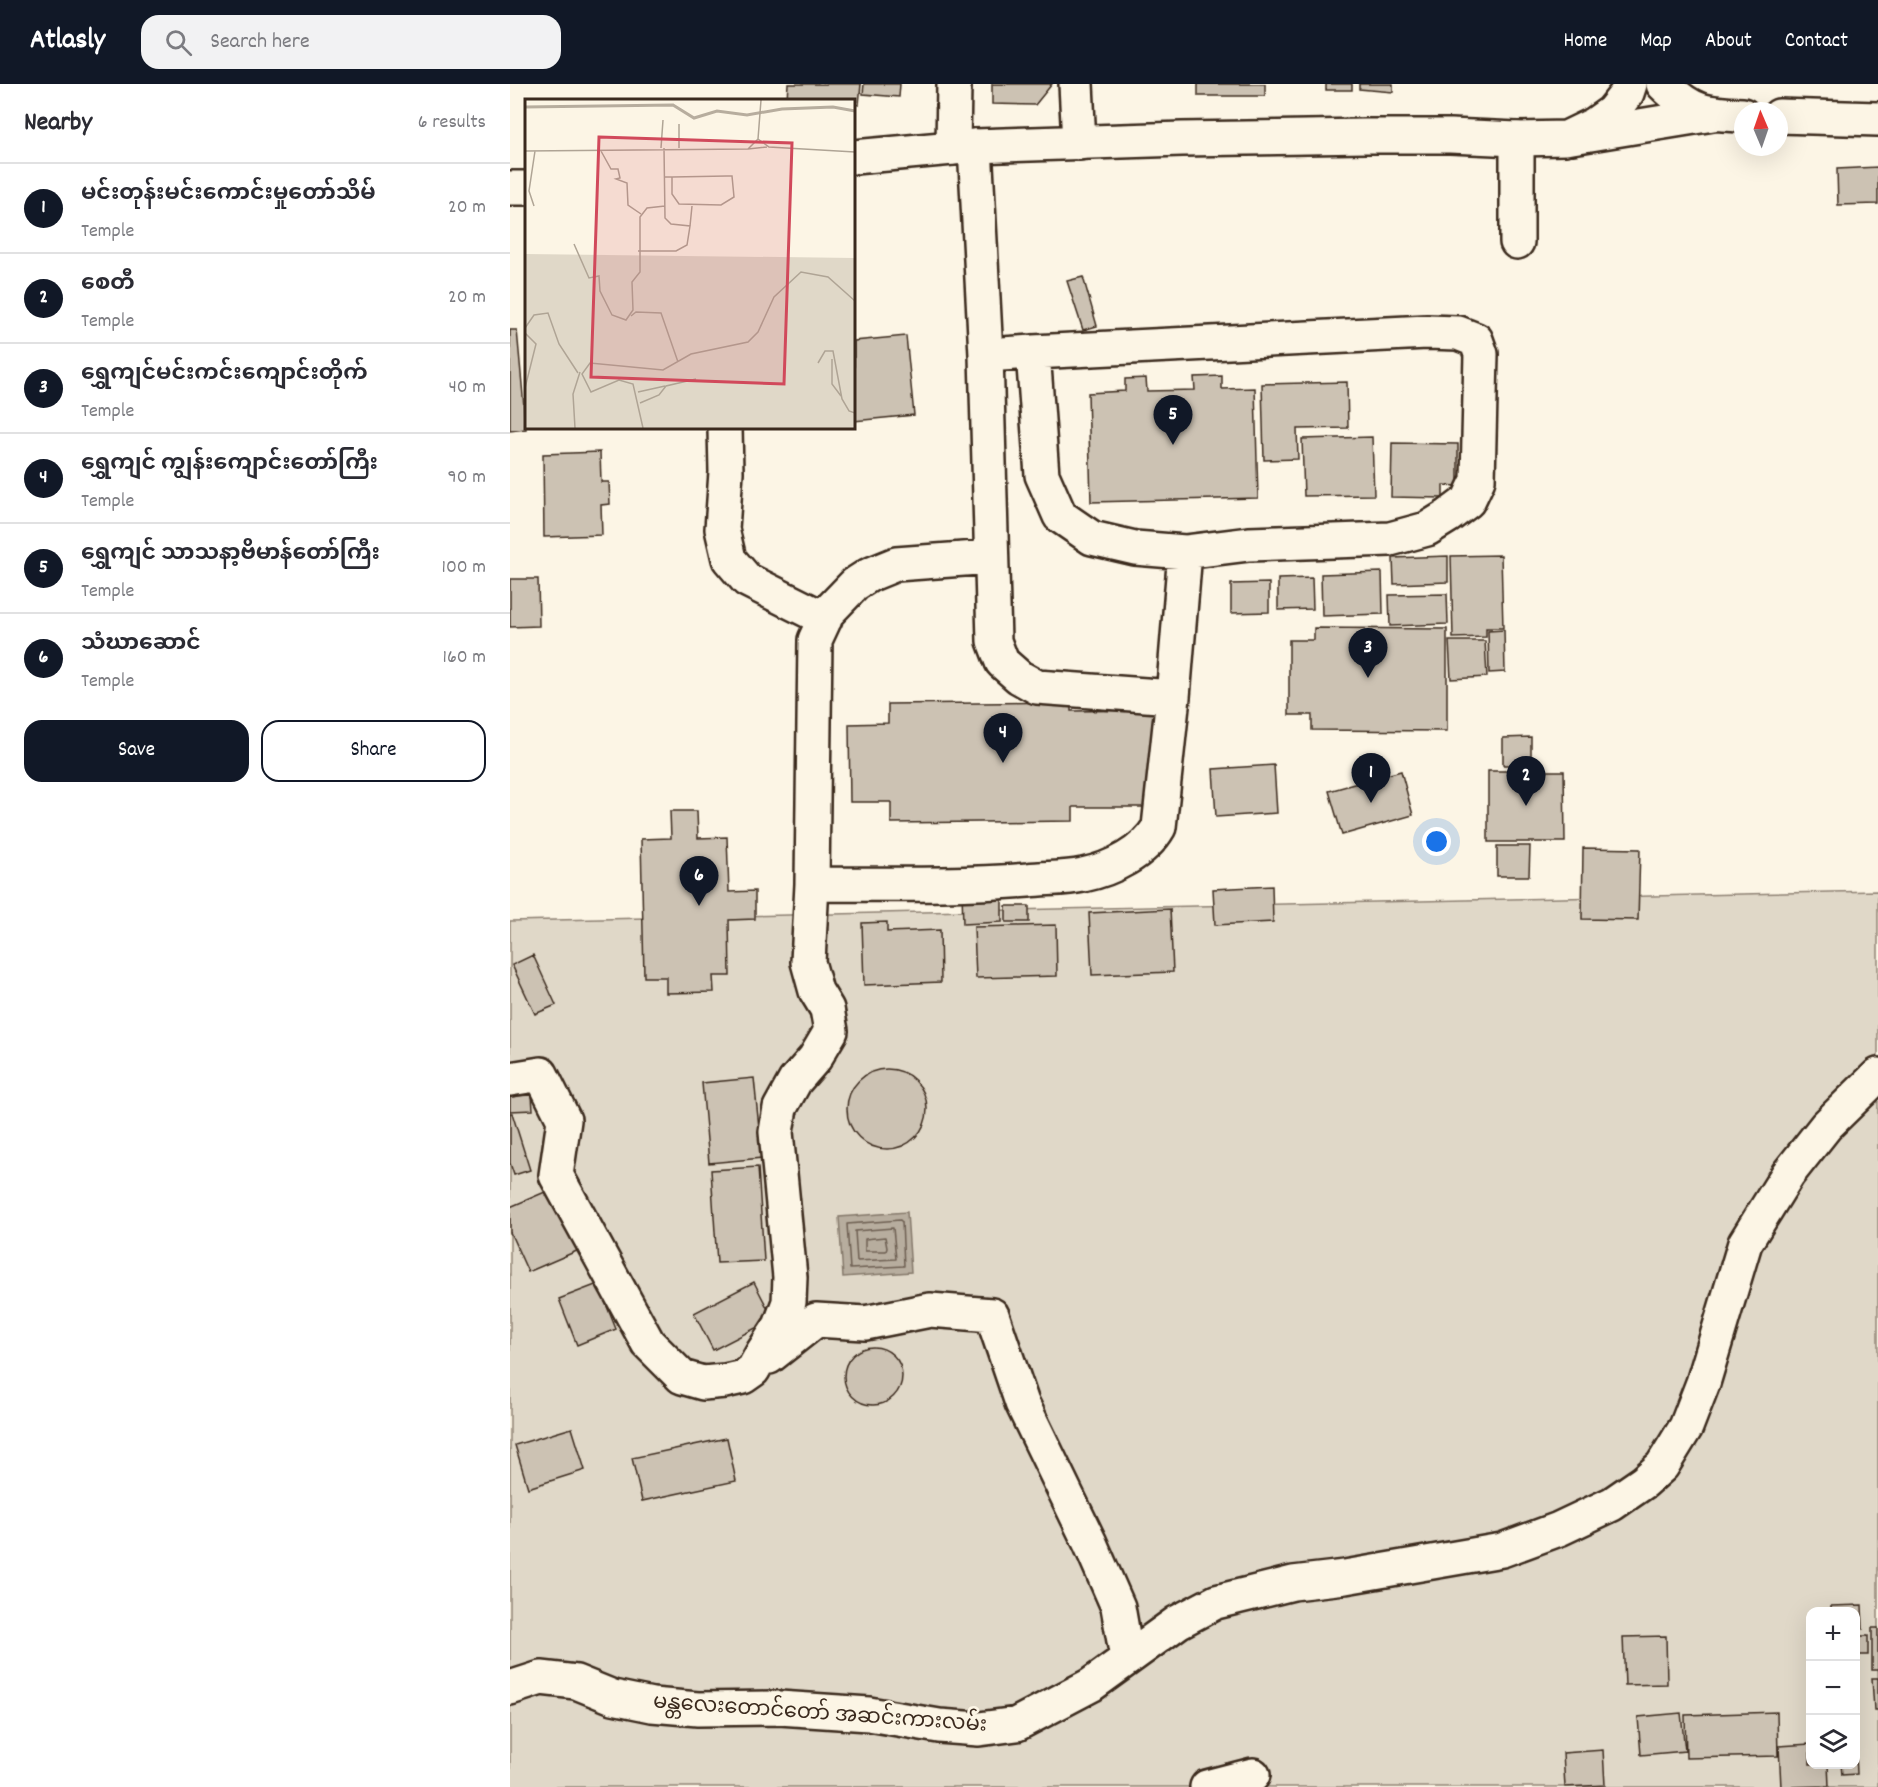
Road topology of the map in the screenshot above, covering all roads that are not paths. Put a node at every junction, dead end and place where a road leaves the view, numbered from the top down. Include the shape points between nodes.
1 (954, 84) edge
2 (1076, 84) edge
3 (1630, 84) edge
4 (1663, 84) edge
5 (1728, 115) edge
6 (1788, 116) edge
7 (1878, 118) edge
8 (1566, 138) junction
9 (1517, 139) junction
10 (1079, 143) junction
11 (964, 147) junction
12 (855, 157) edge
13 (1516, 242) dead end
14 (1033, 352) junction
15 (986, 355) junction
16 (725, 429) edge
17 (1185, 552) junction
18 (991, 557) junction
19 (825, 619) junction
20 (1173, 697) junction
21 (812, 884) junction
22 (1878, 1075) edge
23 (510, 1079) edge
24 (753, 1370) junction
25 (1126, 1658) junction
26 (510, 1688) edge
27 (1253, 1775) dead end
28 (1207, 1787) edge

1 - 11 street
2 - 10 street
3 - 8 street via 1612,112
4 - 5 street via 1691,107
5 - 8 street
6 - 7 street
8 - 9 street
9 - 10 street via 1366,136
9 - 13 street
10 - 11 street
11 - 12 street
11 - 15 street
14 - 15 street
14 - 17 street via 1042,475 1060,516 1092,538 1135,548
14 - 17 street via 1427,332 1458,333 1476,340 1481,354 1478,480 1468,501 1448,516 1427,529 1390,539 1249,544
15 - 18 street
16 - 19 street via 722,529 729,559 747,580
17 - 20 street
18 - 19 street via 896,564 855,584
18 - 20 street via 994,641 1002,662 1019,677 1037,687
19 - 21 street via 815,640
20 - 21 street via 1159,827 1153,838 1118,864 1084,875 976,884
21 - 24 street via 808,962 831,1031 780,1108 776,1132 789,1302 780,1326
22 - 25 street, မန္တလေးတောင်တော် အဆင်းကားလမ်း via 1826,1126 1788,1174 1745,1243 1686,1427 1662,1466 1644,1482 1612,1504 1502,1551 1293,1583 1216,1602 1178,1622
23 - 24 street via 542,1074 564,1120 556,1175 648,1343 682,1377 703,1383 742,1377
24 - 25 street via 816,1320 865,1323 930,1310 992,1315 1022,1403 1118,1607
25 - 26 street, မန္တလေးတောင်တော် အဆင်းကားလမ်း via 1091,1685 1017,1724 979,1729 869,1714 652,1705 613,1697 576,1682 541,1678
27 - 28 street

